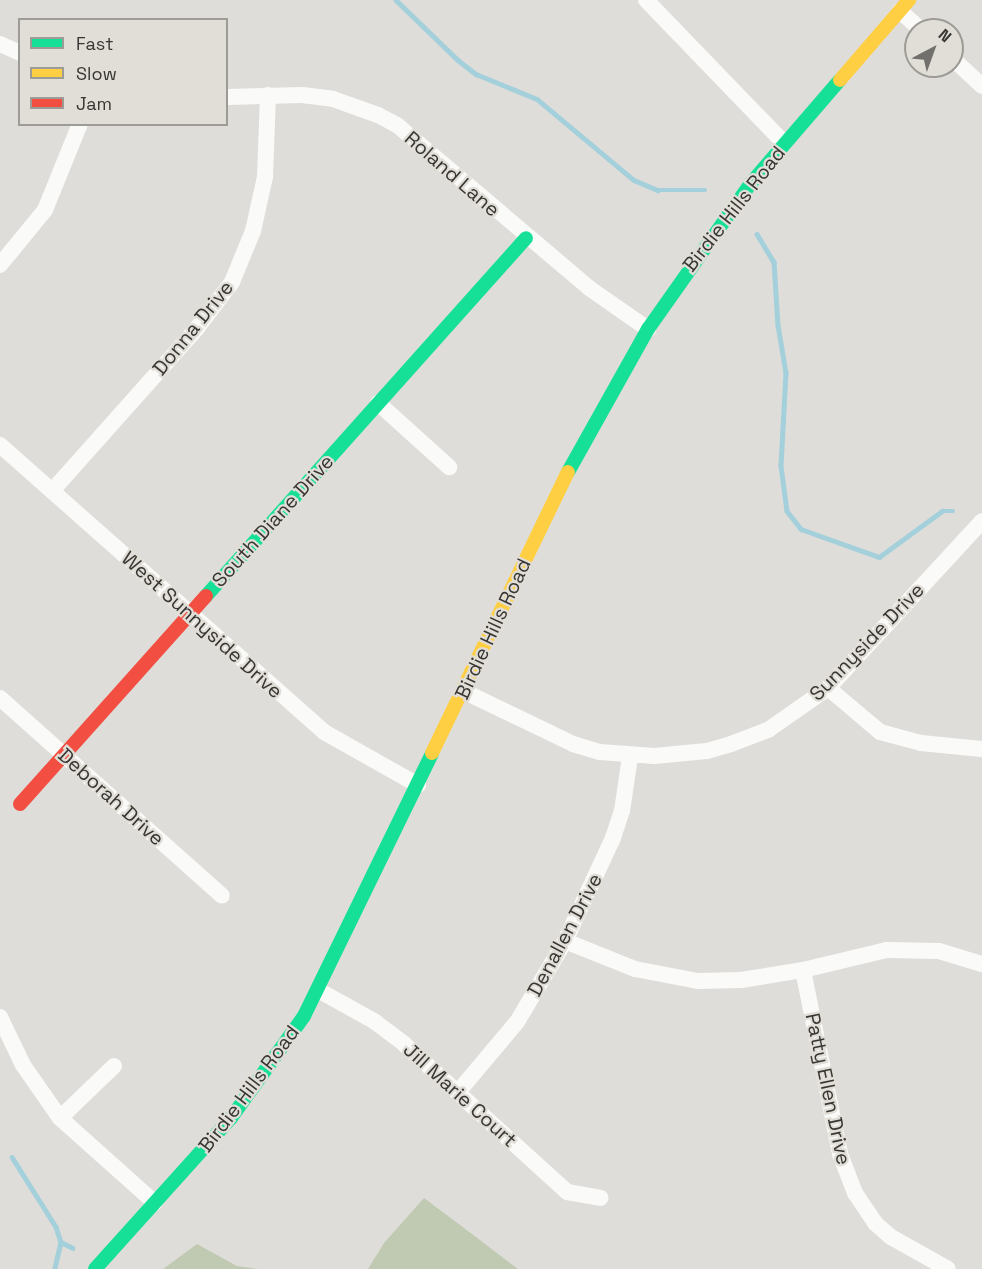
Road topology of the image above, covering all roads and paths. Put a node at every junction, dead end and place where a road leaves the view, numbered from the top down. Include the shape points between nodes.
1 (646, 0) edge
2 (905, 5) edge
3 (913, 18) edge
4 (0, 44) edge
5 (18, 53) edge
6 (964, 69) edge
7 (982, 86) edge
8 (268, 95) junction
9 (228, 96) edge
10 (79, 126) edge
11 (784, 143) junction
12 (525, 238) junction
13 (0, 265) edge
14 (648, 328) junction
15 (378, 403) junction
16 (0, 445) edge
17 (449, 467) dead end
18 (52, 491) junction
19 (982, 521) edge
20 (189, 614) junction
21 (828, 688) junction
22 (463, 691) junction
23 (0, 698) edge
24 (982, 749) edge
25 (64, 755) junction
26 (630, 757) junction
27 (418, 785) junction
28 (20, 804) dead end
29 (222, 896) dead end
30 (565, 941) junction
31 (982, 964) edge
32 (803, 970) junction
33 (318, 990) junction
34 (0, 1017) edge
35 (114, 1066) dead end
36 (458, 1092) junction
37 (60, 1118) junction
38 (600, 1198) dead end
39 (155, 1203) junction
40 (95, 1269) edge
41 (948, 1269) edge

1 - 11 street
2 - 3 street
2 - 11 main road, Birdie Hills Road
4 - 5 street
6 - 7 street
8 - 9 street, Roland Lane
8 - 12 street, Roland Lane via 333,99 378,115 418,143
8 - 18 street, Donna Drive via 265,177 253,231 232,282 197,328
10 - 13 street via 45,210
11 - 14 main road, Birdie Hills Road via 722,220
12 - 14 street, Roland Lane
12 - 15 main road, South Diane Drive
14 - 22 main road, Birdie Hills Road via 587,433
15 - 17 street
15 - 20 main road, South Diane Drive
16 - 18 street, West Sunnyside Drive
18 - 20 street, West Sunnyside Drive
19 - 21 street, Sunnyside Drive
20 - 25 main road, South Diane Drive
20 - 27 street, West Sunnyside Drive via 324,732
21 - 24 street via 880,732 921,743
21 - 26 street, Sunnyside Drive via 768,730 731,744 707,751
22 - 26 street, Sunnyside Drive via 573,744
22 - 27 main road, Birdie Hills Road
23 - 25 street, Deborah Drive
25 - 28 main road, South Diane Drive
25 - 29 street, Deborah Drive
26 - 30 street, Denallen Drive via 622,811
27 - 33 main road, Birdie Hills Road
30 - 32 street via 668,978 741,980
30 - 36 street, Denallen Drive via 517,1022
31 - 32 street via 919,949 886,951
32 - 41 street, Patty Ellen Drive via 840,1154 855,1193 876,1224 891,1237
33 - 36 street, Jill Marie Court via 374,1021
33 - 39 main road, Birdie Hills Road via 253,1090
34 - 37 street via 23,1065
35 - 37 street
36 - 38 street, Jill Marie Court via 567,1192
37 - 39 street
39 - 40 main road, Birdie Hills Road

